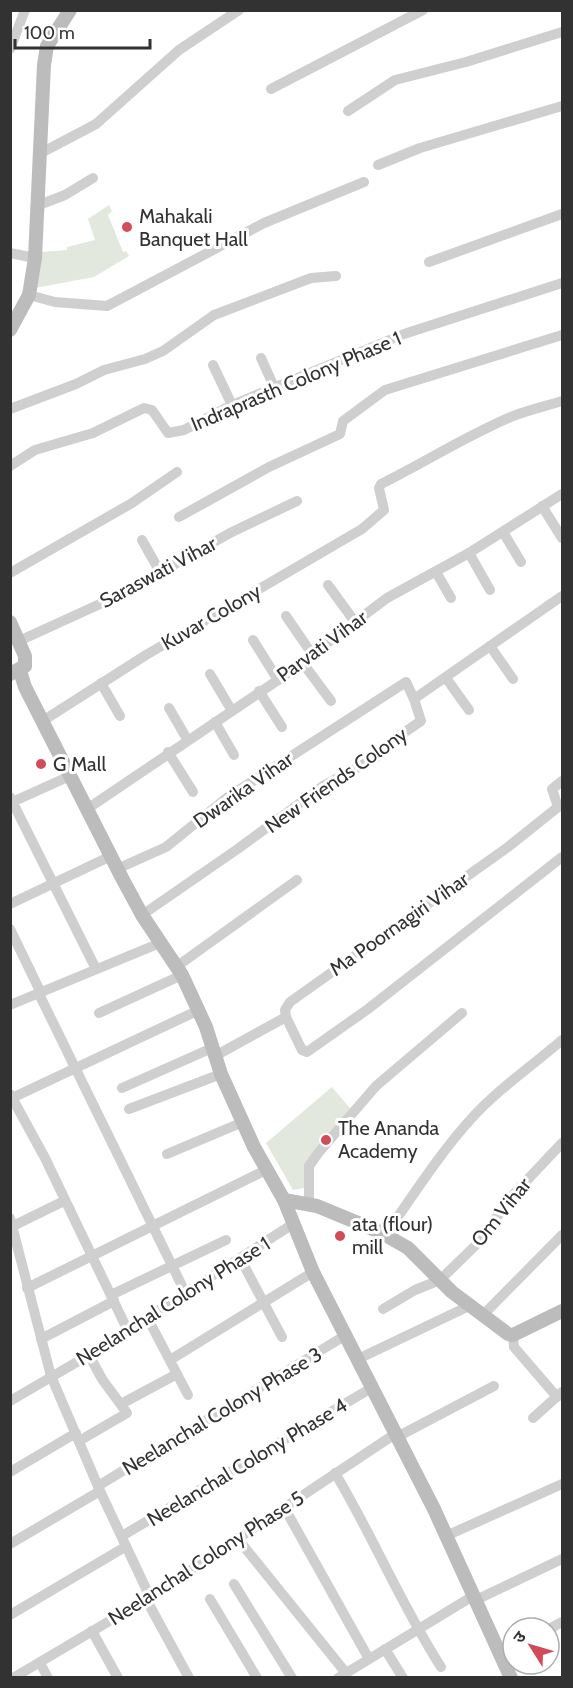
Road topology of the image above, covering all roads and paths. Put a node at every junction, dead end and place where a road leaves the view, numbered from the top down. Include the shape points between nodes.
1 (26, 10) edge
2 (70, 10) edge
3 (239, 10) edge
4 (423, 10) edge
5 (14, 31) edge
6 (562, 32) edge
7 (10, 49) edge
8 (271, 89) dead end
9 (562, 106) edge
10 (348, 111) dead end
11 (41, 153) junction
12 (378, 165) dead end
13 (93, 178) dead end
14 (364, 182) dead end
15 (39, 205) junction
16 (562, 214) edge
17 (10, 253) edge
18 (35, 258) junction
19 (429, 262) dead end
20 (336, 276) dead end
21 (562, 283) edge
22 (29, 295) junction
23 (10, 330) edge
24 (562, 335) edge
25 (261, 358) dead end
26 (213, 366) dead end
27 (275, 389) junction
28 (562, 401) edge
29 (232, 405) junction
30 (10, 409) edge
31 (10, 466) edge
32 (177, 472) dead end
33 (562, 494) edge
34 (297, 501) dead end
35 (543, 506) junction
36 (179, 516) dead end
37 (503, 532) junction
38 (562, 538) edge
39 (142, 540) dead end
40 (469, 553) junction
41 (521, 562) dead end
42 (160, 572) junction
43 (436, 572) junction
44 (10, 573) edge
45 (328, 585) dead end
46 (490, 590) dead end
47 (562, 596) edge
48 (451, 598) dead end
49 (285, 616) dead end
50 (10, 622) edge
51 (355, 622) junction
52 (252, 640) dead end
53 (19, 641) junction
54 (490, 646) junction
55 (312, 654) junction
56 (302, 662) junction
57 (15, 673) edge
58 (210, 674) dead end
59 (446, 678) junction
60 (513, 679) dead end
61 (278, 680) junction
62 (101, 683) junction
63 (259, 691) junction
64 (414, 699) junction
65 (331, 701) dead end
66 (169, 708) dead end
67 (469, 710) dead end
68 (232, 711) junction
69 (120, 716) dead end
70 (42, 722) junction
71 (214, 722) junction
72 (282, 727) dead end
73 (187, 739) junction
74 (168, 752) junction
75 (234, 755) dead end
76 (70, 776) junction
77 (562, 781) edge
78 (193, 792) dead end
79 (11, 800) edge
80 (87, 809) junction
81 (111, 855) junction
82 (562, 857) edge
83 (117, 869) junction
84 (297, 880) dead end
85 (53, 883) junction
86 (10, 904) edge
87 (142, 915) junction
88 (10, 929) edge
89 (160, 943) junction
90 (96, 969) junction
91 (179, 971) junction
92 (40, 994) junction
93 (10, 1005) edge
94 (199, 1010) junction
95 (99, 1013) dead end
96 (462, 1013) dead end
97 (286, 1017) junction
98 (562, 1040) edge
99 (213, 1052) junction
100 (74, 1067) junction
101 (221, 1074) junction
102 (122, 1088) dead end
103 (11, 1096) edge
104 (129, 1109) dead end
105 (243, 1122) junction
106 (562, 1143) edge
107 (167, 1154) dead end
108 (266, 1170) junction
109 (284, 1200) junction
110 (64, 1201) junction
111 (309, 1204) junction
112 (12, 1222) edge
113 (293, 1224) junction
114 (152, 1226) junction
115 (385, 1235) junction
116 (562, 1235) edge
117 (226, 1240) dead end
118 (92, 1256) junction
119 (240, 1258) junction
120 (172, 1266) junction
121 (313, 1272) junction
122 (440, 1280) junction
123 (27, 1288) junction
124 (185, 1292) junction
125 (112, 1298) junction
126 (264, 1302) junction
127 (469, 1306) junction
128 (383, 1309) dead end
129 (562, 1311) edge
130 (482, 1316) junction
131 (147, 1317) junction
132 (127, 1329) junction
133 (346, 1335) junction
134 (513, 1335) junction
135 (282, 1337) dead end
136 (41, 1339) junction
137 (89, 1355) junction
138 (358, 1359) junction
139 (170, 1360) junction
140 (177, 1374) junction
141 (51, 1376) junction
142 (494, 1386) dead end
143 (373, 1387) junction
144 (560, 1394) edge
145 (188, 1395) dead end
146 (10, 1401) edge
147 (121, 1404) junction
148 (534, 1418) dead end
149 (396, 1435) junction
150 (77, 1437) junction
151 (10, 1472) edge
152 (335, 1473) junction
153 (562, 1484) edge
154 (99, 1488) junction
155 (284, 1507) junction
156 (446, 1536) junction
157 (237, 1538) junction
158 (124, 1542) junction
159 (10, 1544) edge
160 (562, 1559) edge
161 (234, 1584) dead end
162 (148, 1598) junction
163 (474, 1598) junction
164 (210, 1599) dead end
165 (10, 1615) edge
166 (417, 1630) junction
167 (92, 1631) junction
168 (501, 1642) edge
169 (385, 1648) junction
170 (369, 1659) junction
171 (40, 1663) junction
172 (441, 1667) dead end
173 (347, 1675) edge
174 (13, 1677) edge
175 (48, 1677) edge
176 (118, 1677) edge
177 (189, 1677) edge
178 (257, 1677) edge
179 (292, 1677) edge
180 (404, 1677) edge

1 - 5 street
2 - 11 street via 56,29 45,56
3 - 11 street via 179,50 96,123
4 - 8 street
5 - 7 street
6 - 10 street via 395,80
9 - 12 street via 420,148
11 - 15 street
13 - 15 street
14 - 22 street via 264,224 107,306 55,302
15 - 18 street
16 - 19 street
17 - 18 street
18 - 22 street
20 - 30 street via 311,278 214,315 163,351 104,370
21 - 27 street, Indraprasth Colony Phase 1 via 404,334
22 - 23 street
24 - 36 street via 385,390 343,421 340,434
25 - 27 street
26 - 29 street
27 - 29 street, Indraprasth Colony Phase 1
28 - 62 street, Kuvar Colony via 516,415 381,484 382,514
29 - 31 street, Indraprasth Colony Phase 1 via 184,430 168,433 152,410 144,408 93,434 35,450
32 - 44 street via 132,503
33 - 35 street, Parvati Vihar
34 - 42 street, Saraswati Vihar
35 - 37 street, Parvati Vihar
35 - 38 street
37 - 40 street, Parvati Vihar
37 - 41 street
39 - 42 street
40 - 43 street, Parvati Vihar
40 - 46 street
42 - 53 street, Saraswati Vihar via 124,593
43 - 48 street
43 - 51 street, Parvati Vihar via 387,598
45 - 51 street
47 - 54 street, New Friends Colony
49 - 55 street
50 - 53 street
51 - 55 street, Parvati Vihar
52 - 61 street
53 - 57 street via 25,666
54 - 59 street, New Friends Colony
54 - 60 street
55 - 56 street, Parvati Vihar
56 - 61 street, Parvati Vihar
56 - 65 street
57 - 70 street
58 - 68 street
59 - 64 street, New Friends Colony
59 - 67 street
61 - 63 street, Parvati Vihar
62 - 69 street
62 - 70 street, Kuvar Colony
63 - 68 street, Parvati Vihar
63 - 72 street
64 - 83 street, Dwarika Vihar via 406,682 228,797 166,847
64 - 87 street, New Friends Colony via 421,721 375,758 323,786
66 - 73 street
68 - 71 street, Parvati Vihar
70 - 76 street
71 - 73 street, Parvati Vihar
71 - 75 street
73 - 74 street, Parvati Vihar
74 - 78 street
74 - 80 street, Parvati Vihar
76 - 79 street
76 - 80 street
77 - 97 street, Ma Poornagiri Vihar via 552,789 558,807 290,1002
79 - 85 street
80 - 81 street
81 - 83 street
81 - 85 street
82 - 97 street via 307,1052 302,1050
83 - 87 street
84 - 91 street
85 - 86 street
85 - 90 street
87 - 89 street
88 - 92 street
89 - 90 street
89 - 91 street
90 - 92 street
91 - 94 street
91 - 95 street
92 - 93 street
92 - 100 street
94 - 99 street
94 - 100 street
96 - 111 street via 376,1086 319,1152 309,1166
97 - 99 street, Ma Poornagiri Vihar
98 - 115 street via 472,1118 448,1145
99 - 101 street
99 - 102 street, Ma Poornagiri Vihar
100 - 103 street
100 - 114 street
101 - 104 street
101 - 105 street
103 - 110 street
105 - 107 street
105 - 108 street
106 - 122 street, Om Vihar via 513,1195 477,1244
108 - 109 street
108 - 114 street
109 - 111 street
109 - 113 street
110 - 112 street
110 - 118 street
111 - 115 street
112 - 123 street
113 - 119 street, Neelanchal Colony Phase 1
113 - 121 street
114 - 118 street
114 - 120 street
115 - 122 street via 408,1248
116 - 130 street
117 - 120 street
118 - 123 street
118 - 125 street
119 - 124 street, Neelanchal Colony Phase 1
119 - 126 street
120 - 124 street
120 - 125 street
121 - 126 street
121 - 133 street
122 - 127 street
122 - 128 street
123 - 136 street
124 - 131 street, Neelanchal Colony Phase 1
125 - 132 street
125 - 136 street
126 - 135 street
126 - 139 street
127 - 130 street
127 - 138 street
129 - 134 street
130 - 134 street
131 - 132 street, Neelanchal Colony Phase 1
131 - 139 street
132 - 137 street, Neelanchal Colony Phase 1
133 - 138 street
133 - 154 street, Neelanchal Colony Phase 3
134 - 144 street via 514,1347
136 - 141 street
137 - 141 street, Neelanchal Colony Phase 1
137 - 147 street
138 - 143 street
139 - 140 street
140 - 145 street
140 - 147 street
141 - 146 street, Neelanchal Colony Phase 1
141 - 150 street
142 - 149 street, Neelanchal Colony Phase 5
143 - 149 street
143 - 158 street, Neelanchal Colony Phase 4
144 - 148 street
147 - 150 street via 127,1413
149 - 152 street, Neelanchal Colony Phase 5
149 - 156 street
150 - 151 street
150 - 154 street
152 - 155 street, Neelanchal Colony Phase 5
152 - 166 street
153 - 156 street
154 - 158 street
154 - 159 street, Neelanchal Colony Phase 3
155 - 157 street, Neelanchal Colony Phase 5
155 - 170 street
156 - 163 street
157 - 162 street, Neelanchal Colony Phase 5
157 - 173 street
158 - 162 street
158 - 165 street, Neelanchal Colony Phase 4
160 - 163 street
161 - 179 street
162 - 167 street, Neelanchal Colony Phase 5
162 - 177 street
163 - 166 street
163 - 168 street
164 - 178 street
166 - 169 street
166 - 172 street
167 - 171 street, Neelanchal Colony Phase 5
167 - 176 street
169 - 170 street
169 - 180 street
170 - 173 street
171 - 174 street, Neelanchal Colony Phase 5
171 - 175 street

